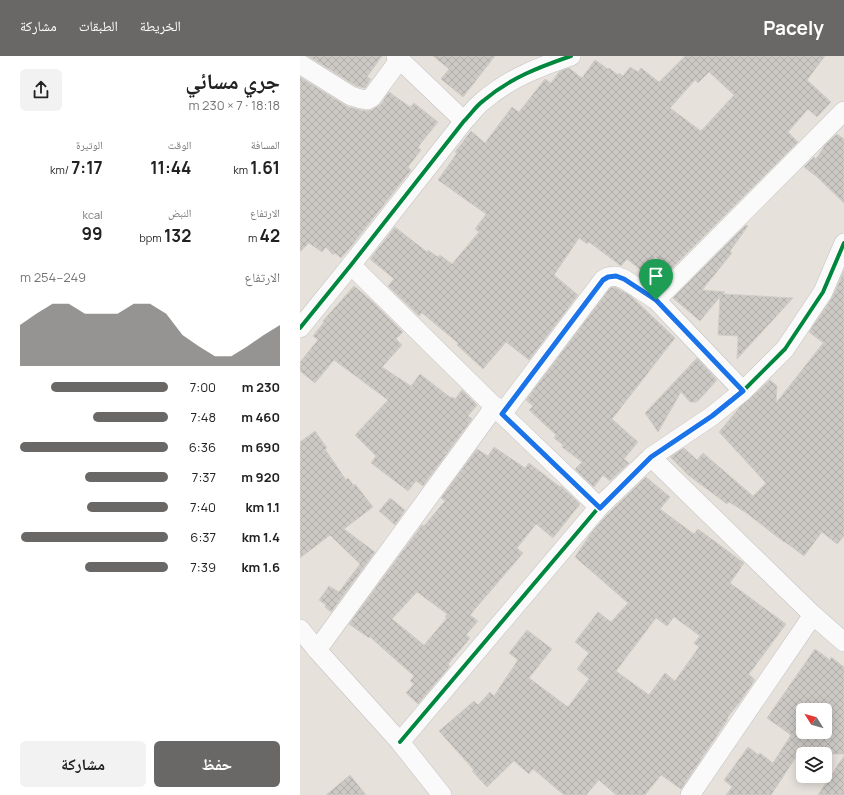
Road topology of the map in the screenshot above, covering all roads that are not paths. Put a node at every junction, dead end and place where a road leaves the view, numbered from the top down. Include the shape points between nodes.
1 (571, 56) edge
2 (398, 58) edge
3 (300, 64) edge
4 (844, 111) edge
5 (464, 121) junction
6 (844, 243) edge
7 (351, 265) junction
8 (656, 300) junction
9 (300, 328) edge
10 (743, 391) junction
11 (499, 410) junction
12 (651, 457) junction
13 (600, 508) junction
14 (813, 615) junction
15 (300, 629) edge
16 (844, 642) edge
17 (317, 650) junction
18 (400, 742) junction
19 (442, 795) edge
20 (690, 795) edge

1 - 5 street via 537,67 504,85 482,102
2 - 3 street via 367,100 351,96
2 - 5 street
4 - 8 street
5 - 7 street
6 - 10 street via 823,292 785,349
7 - 9 street
7 - 11 street
8 - 10 street
8 - 11 street via 624,279 616,276 603,280
10 - 12 street via 712,416
11 - 13 street
11 - 17 street
12 - 13 street
12 - 14 street
13 - 18 street
14 - 16 street
14 - 20 street
15 - 17 street
17 - 18 street
18 - 19 street

